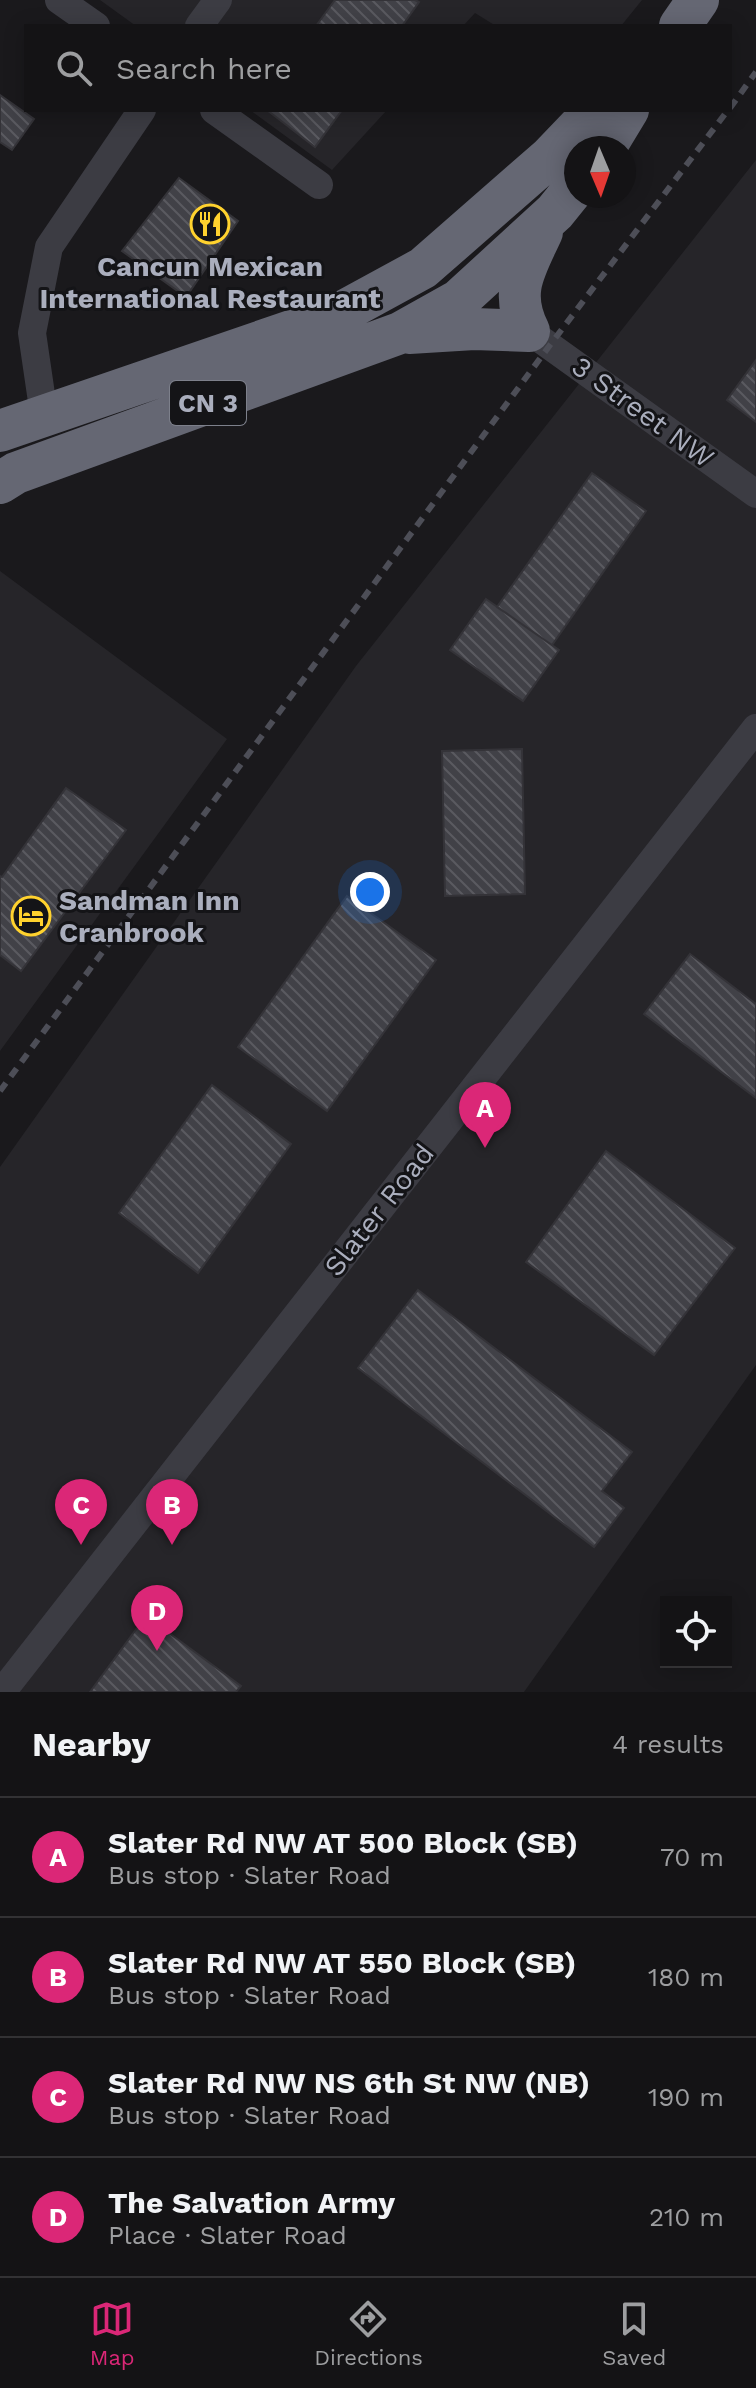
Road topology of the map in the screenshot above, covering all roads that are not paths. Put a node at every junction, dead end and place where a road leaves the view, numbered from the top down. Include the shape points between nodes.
1 (59, 0) edge
2 (218, 0) edge
3 (93, 24) edge
4 (200, 24) edge
5 (141, 112) edge
6 (217, 112) edge
7 (593, 112) edge
8 (627, 112) edge
9 (612, 136) edge
10 (319, 185) dead end
11 (564, 200) edge
12 (548, 218) junction
13 (529, 331) junction
14 (400, 333) junction
15 (44, 415) junction
16 (0, 431) edge
17 (8, 478) edge
18 (756, 494) edge
19 (756, 728) edge
20 (2, 1692) edge

1 - 3 street
2 - 4 street
5 - 15 street via 49,247 32,333
6 - 10 street
7 - 15 highway, CN 3 via 550,157 423,268 335,316
8 - 9 highway
11 - 12 highway, CN 3
12 - 13 highway via 522,275 519,310
12 - 14 highway, CN 3 via 459,300
13 - 14 highway
13 - 18 street, 3 Street NW
14 - 17 highway, CN 3
15 - 16 highway, CN 3
15 - 17 highway via 43,442
19 - 20 street, Slater Road

